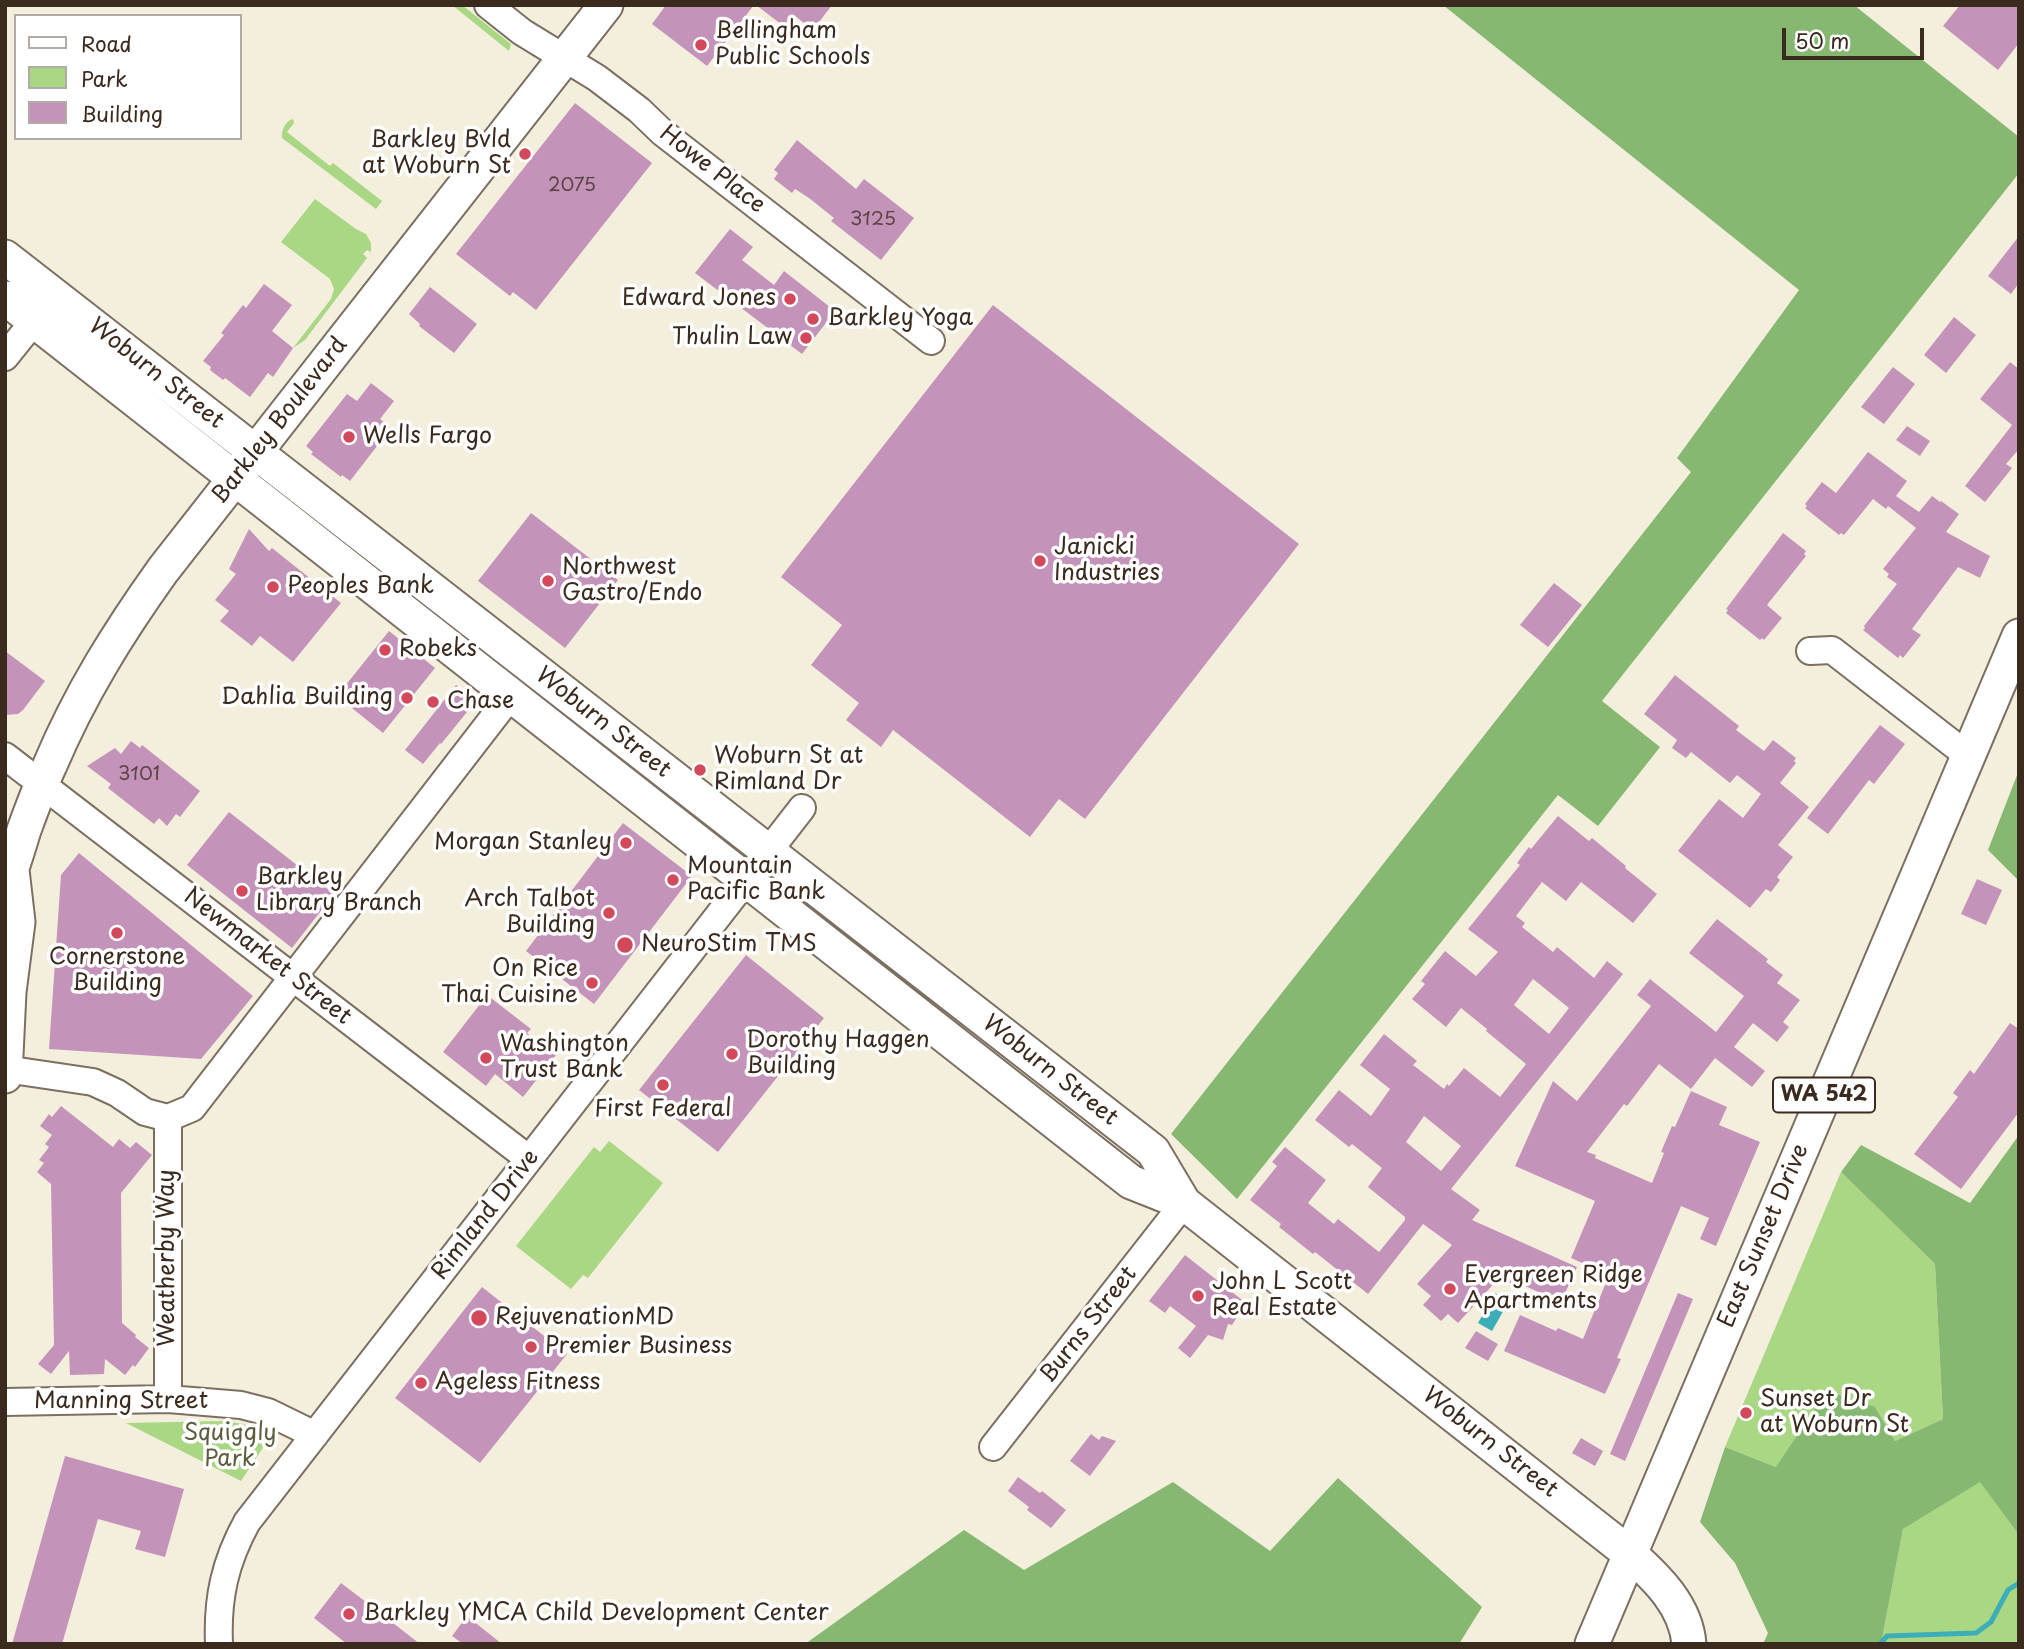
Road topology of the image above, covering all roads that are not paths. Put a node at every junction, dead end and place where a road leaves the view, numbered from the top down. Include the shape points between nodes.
1 (488, 5) edge
2 (606, 5) edge
3 (565, 58) junction
4 (5, 257) edge
5 (5, 298) edge
6 (34, 321) junction
7 (931, 341) dead end
8 (5, 358) edge
9 (256, 452) junction
10 (235, 479) junction
11 (2019, 636) edge
12 (1810, 651) dead end
13 (511, 695) junction
14 (1967, 755) junction
15 (5, 756) edge
16 (42, 784) junction
17 (802, 808) dead end
18 (768, 851) junction
19 (9, 878) edge
20 (746, 879) junction
21 (293, 977) junction
22 (5, 1069) edge
23 (5, 1076) edge
24 (168, 1118) junction
25 (529, 1159) junction
26 (1184, 1203) junction
27 (168, 1399) junction
28 (5, 1402) edge
29 (315, 1435) junction
30 (993, 1447) dead end
31 (1630, 1554) junction
32 (219, 1644) edge
33 (1592, 1644) edge
34 (1689, 1644) edge

1 - 3 street, Howe Place
2 - 3 main road, Barkley Boulevard
3 - 7 street, Howe Place via 639,110
3 - 9 main road, Barkley Boulevard
4 - 9 main road, Woburn Street
5 - 6 main road, Woburn Street
6 - 8 street
6 - 10 main road, Woburn Street
9 - 10 main road, Barkley Boulevard
9 - 18 main road, Woburn Street
10 - 13 main road, Woburn Street
10 - 16 main road, Barkley Boulevard via 163,570 108,650
11 - 14 main road, East Sunset Drive / WA 542
12 - 14 street via 1832,650
13 - 20 main road, Woburn Street
13 - 21 street
14 - 31 main road, East Sunset Drive / WA 542
15 - 16 street, Newmarket Street
16 - 19 main road, Barkley Boulevard
16 - 21 street, Newmarket Street
17 - 18 street, Rimland Drive
18 - 20 street, Rimland Drive
18 - 26 main road, Woburn Street via 1153,1150
19 - 22 main road, Barkley Boulevard via 19,922
20 - 25 street, Rimland Drive
20 - 26 main road, Woburn Street via 1131,1182
21 - 24 street via 192,1108
21 - 25 street, Newmarket Street
22 - 23 main road, Barkley Boulevard
22 - 24 street via 93,1082 145,1112
24 - 27 street, Weatherby Way
25 - 29 street, Rimland Drive
26 - 30 street, Burns Street
26 - 31 main road, Woburn Street
27 - 28 street, Manning Street
27 - 29 street, Manning Street via 241,1405 268,1412
29 - 32 street, Rimland Drive via 247,1522 233,1549 223,1584
31 - 33 main road, East Sunset Drive / WA 542
31 - 34 main road, Woburn Street via 1654,1575 1683,1615

